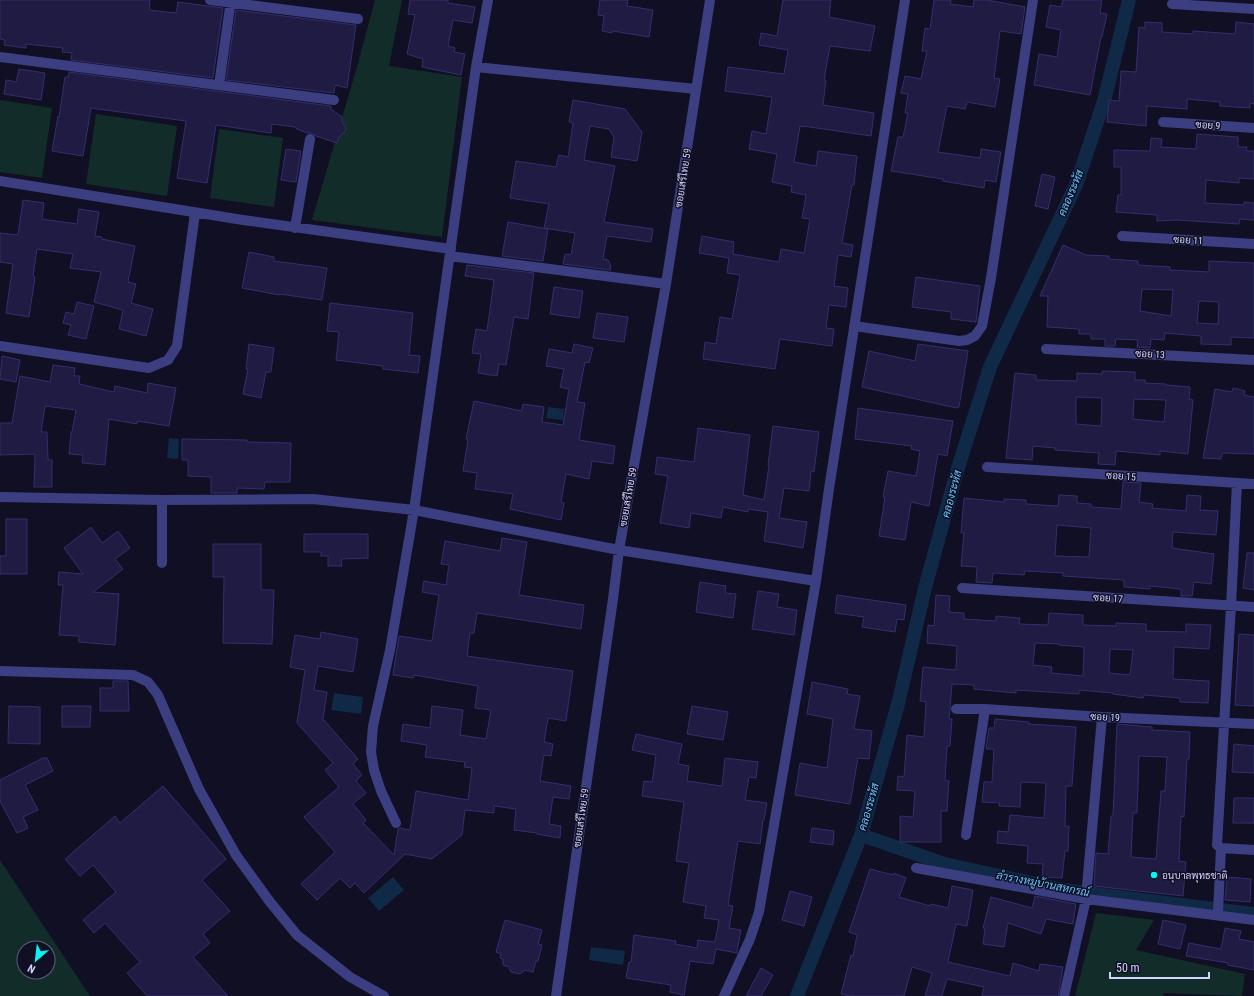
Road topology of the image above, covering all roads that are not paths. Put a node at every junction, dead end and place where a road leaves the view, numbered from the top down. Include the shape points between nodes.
1 (210, 0) edge
2 (488, 0) edge
3 (710, 0) edge
4 (905, 0) edge
5 (1033, 0) edge
6 (231, 1) edge
7 (1172, 4) dead end
8 (1254, 9) edge
9 (358, 20) dead end
10 (0, 57) edge
11 (476, 67) junction
12 (219, 85) junction
13 (696, 89) junction
14 (334, 100) dead end
15 (1163, 122) dead end
16 (1254, 128) edge
17 (310, 139) dead end
18 (0, 181) edge
19 (195, 213) junction
20 (295, 228) junction
21 (1122, 236) dead end
22 (1254, 244) edge
23 (450, 252) junction
24 (666, 284) junction
25 (854, 326) junction
26 (0, 346) edge
27 (1046, 349) dead end
28 (1254, 360) edge
29 (987, 467) dead end
30 (1236, 483) junction
31 (1254, 484) edge
32 (0, 497) edge
33 (162, 500) junction
34 (414, 510) junction
35 (618, 550) junction
36 (162, 563) dead end
37 (816, 581) junction
38 (962, 588) dead end
39 (1231, 606) junction
40 (1254, 607) edge
41 (0, 671) edge
42 (956, 709) dead end
43 (985, 709) junction
44 (1102, 717) junction
45 (1225, 722) junction
46 (1254, 724) edge
47 (396, 823) dead end
48 (966, 835) dead end
49 (1219, 847) junction
50 (1254, 850) edge
51 (916, 868) dead end
52 (1087, 886) dead end
53 (1086, 899) junction
54 (1219, 914) junction
55 (1254, 920) edge
56 (384, 996) edge
57 (556, 996) edge
58 (724, 996) edge
59 (1064, 996) edge

1 - 6 street
2 - 11 street
3 - 13 street, ซอยเสรีไทย 59
4 - 25 street
5 - 25 street via 982,326 975,336 958,341
6 - 9 street
6 - 12 street
7 - 8 street
10 - 12 street
11 - 13 street
11 - 23 street
12 - 14 street
13 - 24 street, ซอยเสรีไทย 59
15 - 16 street, ซอย 9
17 - 20 street
18 - 19 street
19 - 20 street
19 - 26 street via 176,346 168,360 149,368
20 - 23 street
21 - 22 street, ซอย 11
23 - 24 street
23 - 34 street
24 - 35 street, ซอยเสรีไทย 59
25 - 37 street
27 - 28 street, ซอย 13
29 - 30 street, ซอย 15
30 - 31 street, ซอย 15
30 - 39 street
32 - 33 street
33 - 34 street via 313,499
33 - 36 street
34 - 35 street
34 - 47 street via 390,650 373,726 371,752 381,791
35 - 37 street
35 - 57 street, ซอยเสรีไทย 59
37 - 58 street via 759,912 750,939
38 - 39 street, ซอย 17
39 - 40 street, ซอย 17
39 - 45 street
41 - 56 street via 133,675 148,682 158,695 199,789 236,855 270,902 297,935 350,977
42 - 43 street, ซอย 19
43 - 44 street, ซอย 19
43 - 48 street
44 - 45 street, ซอย 19
44 - 52 street
45 - 46 street, ซอย 19
45 - 49 street
49 - 50 street
49 - 54 street
51 - 53 street
53 - 54 street
53 - 59 street
54 - 55 street

